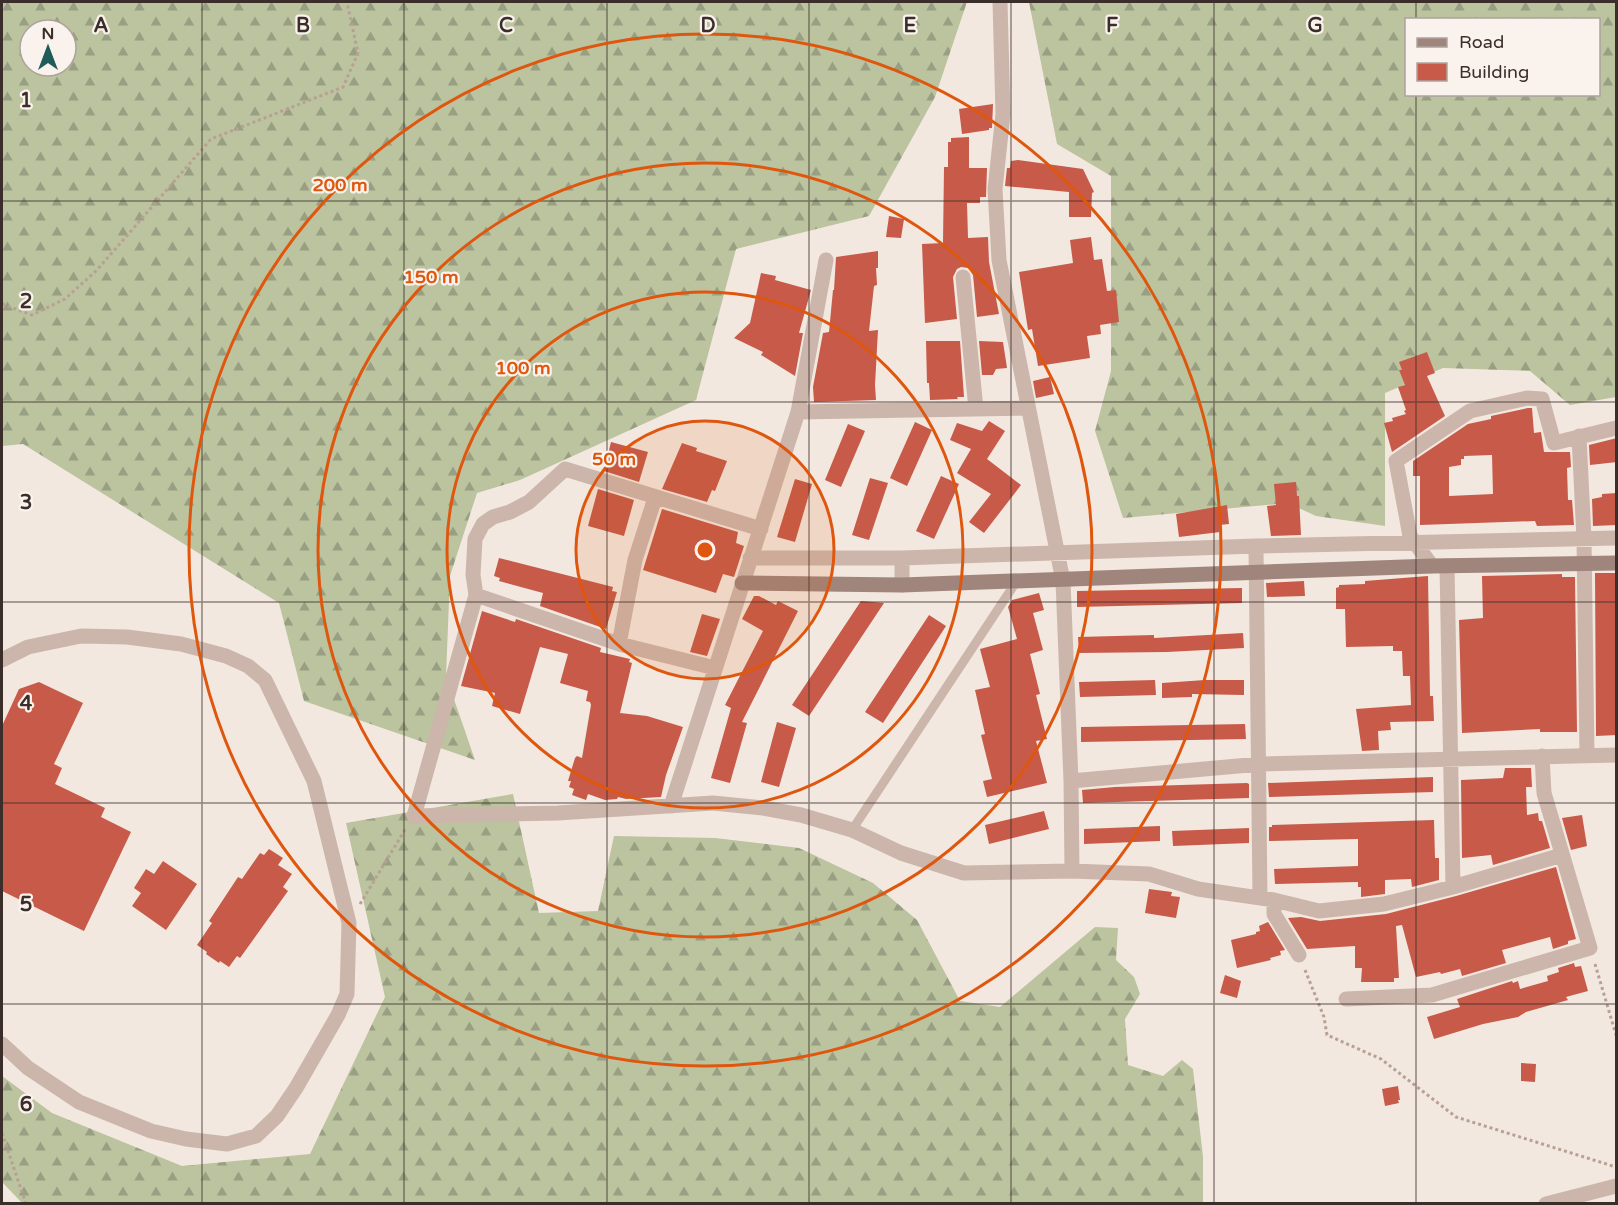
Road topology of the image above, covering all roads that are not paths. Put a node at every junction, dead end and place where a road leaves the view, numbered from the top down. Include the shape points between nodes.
1 (1000, 2) edge
2 (826, 260) dead end
3 (963, 277) dead end
4 (1028, 408) junction
5 (976, 409) junction
6 (798, 412) junction
7 (1617, 428) edge
8 (1579, 436) junction
9 (655, 498) junction
10 (760, 529) junction
11 (1617, 538) edge
12 (1584, 539) junction
13 (1414, 544) junction
14 (1256, 546) junction
15 (1058, 553) junction
16 (750, 558) junction
17 (902, 558) junction
18 (1617, 563) edge
19 (1584, 564) junction
20 (1439, 566) junction
21 (1255, 573) junction
22 (1063, 580) junction
23 (1016, 582) junction
24 (742, 583) junction
25 (902, 585) junction
26 (476, 595) junction
27 (619, 644) junction
28 (2, 660) edge
29 (715, 668) junction
30 (1617, 754) edge
31 (1587, 755) junction
32 (1542, 756) junction
33 (1450, 759) junction
34 (1260, 765) junction
35 (1071, 781) junction
36 (671, 806) junction
37 (852, 830) junction
38 (1562, 855) junction
39 (1072, 871) junction
40 (1454, 887) junction
41 (1267, 899) junction
42 (1299, 955) road end
43 (1346, 999) dead end
44 (2, 1044) edge
45 (1617, 1186) edge
46 (1546, 1203) edge

1 - 4 street via 1004,114 995,189 999,260
2 - 6 street
3 - 5 street
4 - 5 street
4 - 15 street
5 - 6 street
6 - 10 street
7 - 8 street
8 - 12 street
8 - 13 street via 1554,443 1542,399 1527,398 1470,411 1396,462
9 - 10 street
9 - 26 street via 565,469 529,502 483,524 475,539
9 - 27 street via 635,561
10 - 16 street
11 - 12 street
12 - 13 street
12 - 19 street
13 - 14 street
13 - 20 street
14 - 15 street
14 - 21 street
15 - 17 street
15 - 22 street
16 - 17 street
16 - 24 street
17 - 25 street
18 - 19 street
19 - 20 street
19 - 31 street
20 - 21 street
20 - 33 street
21 - 22 street
21 - 34 street
22 - 23 street
22 - 35 street
23 - 25 street
23 - 37 lane
24 - 25 street
24 - 29 street
26 - 27 street
26 - 36 street via 414,816
27 - 29 street
28 - 44 street via 28,647 81,636 181,644 248,666 264,680 314,780 349,923 347,994 338,1015 296,1088 277,1116 256,1136 227,1144 151,1131 79,1102 28,1068
29 - 36 street
30 - 31 street
31 - 32 street
32 - 33 street
32 - 38 street via 1544,793
33 - 34 street
33 - 40 street
34 - 35 street
34 - 41 street
35 - 39 street
36 - 37 street via 713,803 763,808
37 - 39 street via 901,853 964,873
38 - 40 street
38 - 43 street via 1590,948 1432,995
39 - 41 street via 1149,874 1198,889
40 - 41 street via 1384,904 1319,911
41 - 42 street
45 - 46 street

